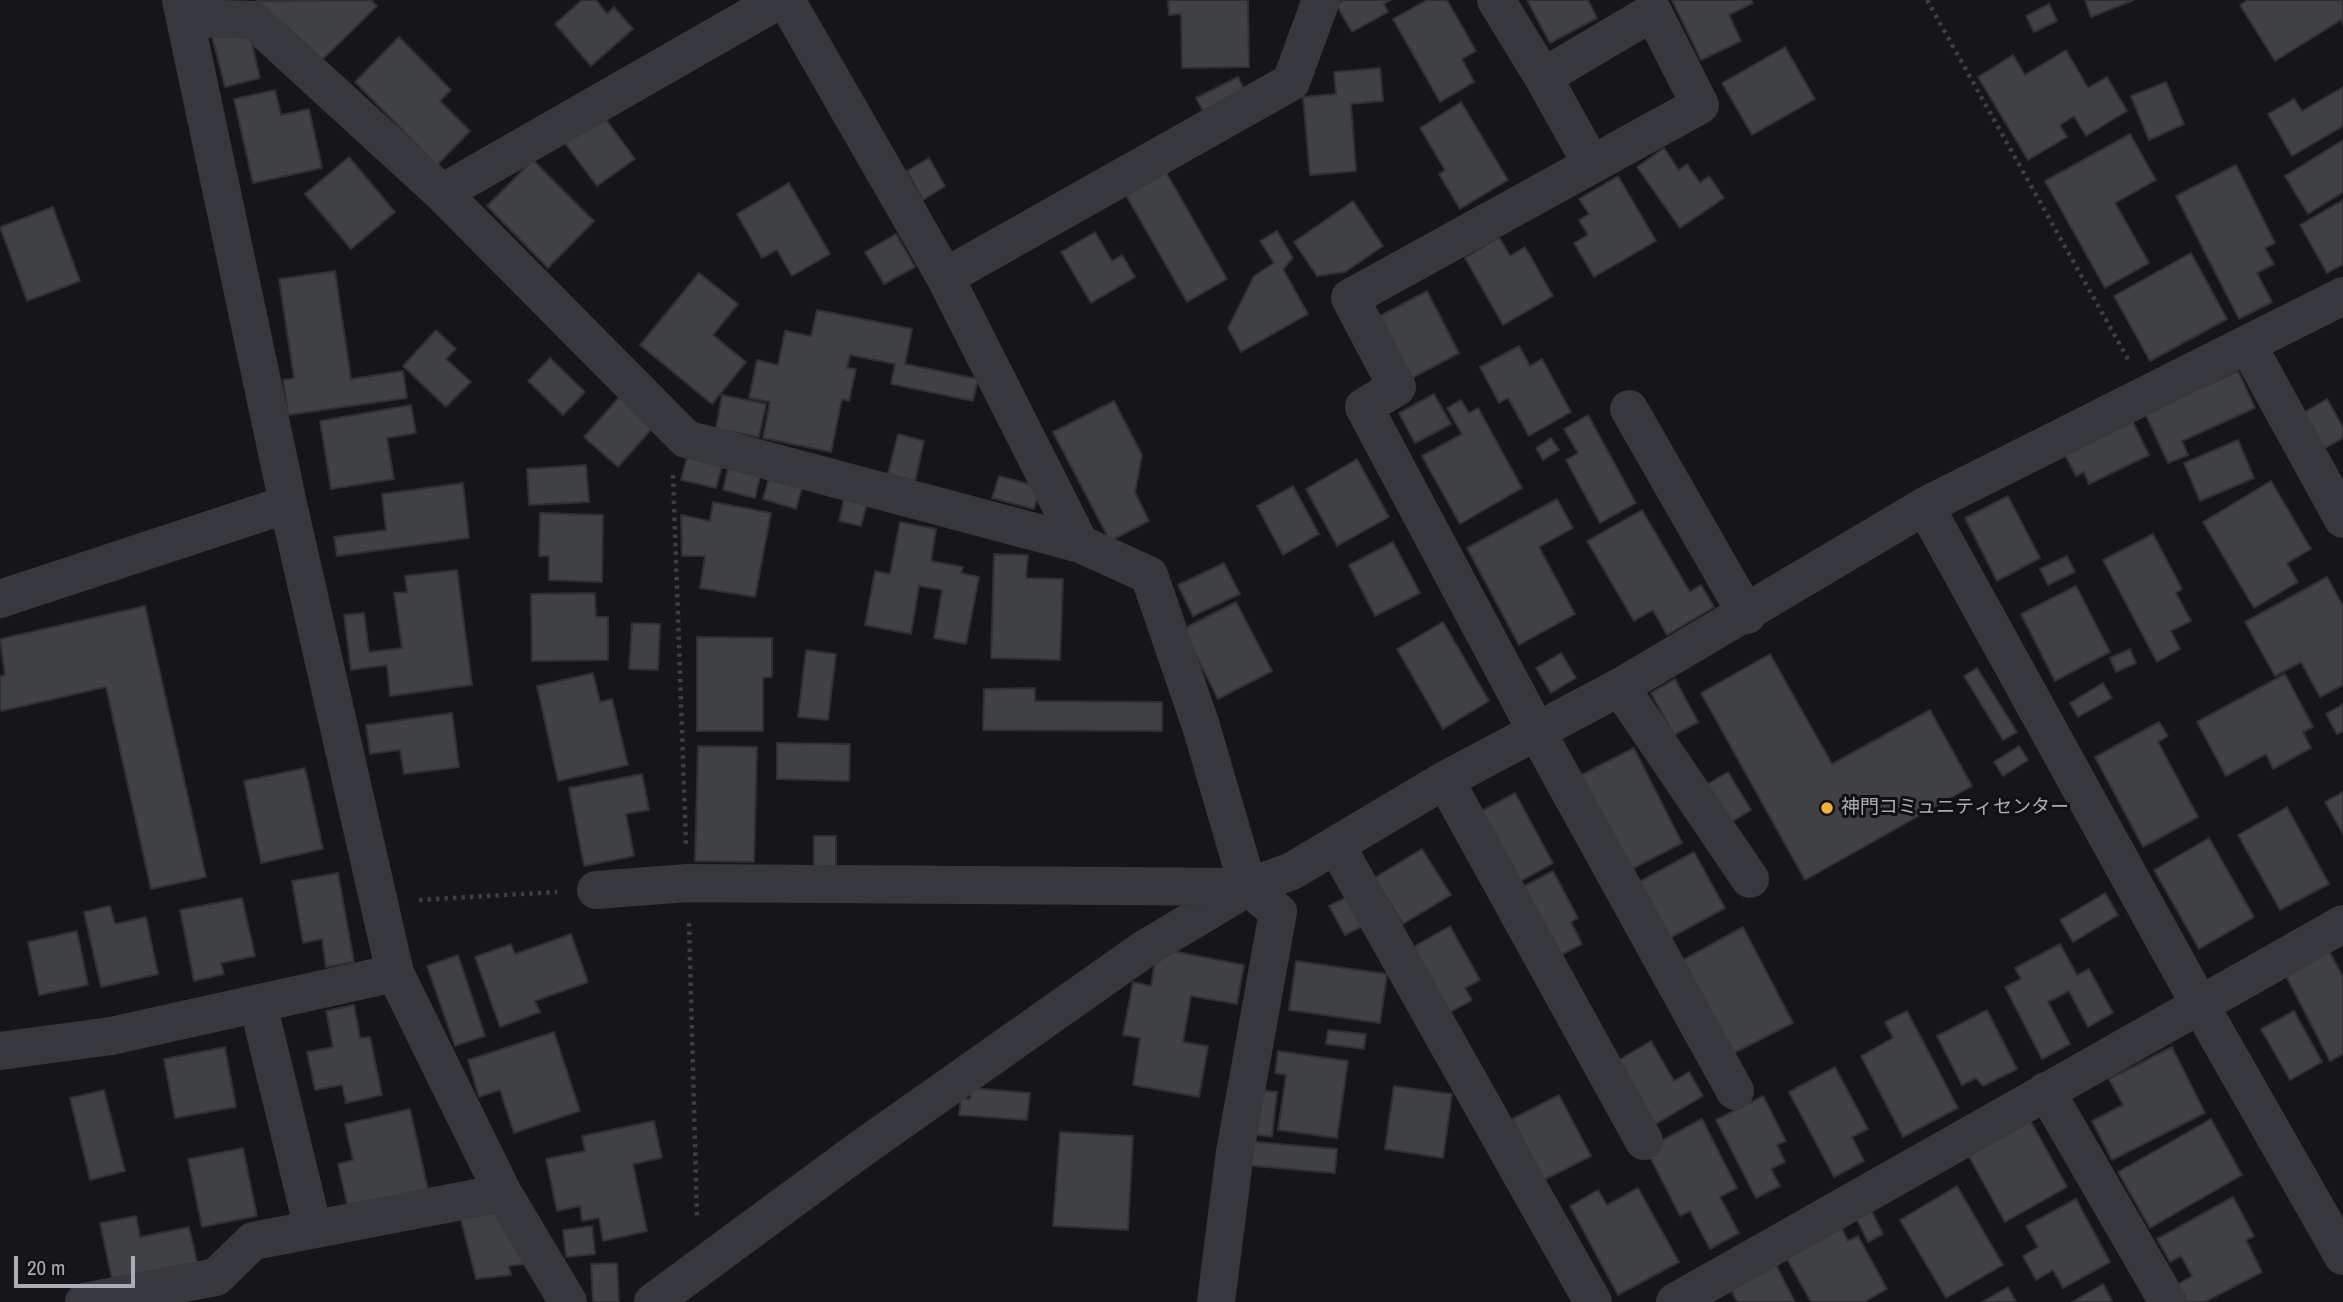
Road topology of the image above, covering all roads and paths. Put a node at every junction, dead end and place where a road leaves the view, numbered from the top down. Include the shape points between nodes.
1 (779, 0) edge
2 (786, 0) edge
3 (1321, 0) edge
4 (1496, 0) edge
5 (1927, 0) edge
6 (184, 9) edge
7 (1543, 78) junction
8 (1591, 163) junction
9 (442, 193) junction
10 (945, 277) junction
11 (2343, 296) edge
12 (2248, 346) junction
13 (2148, 395) junction
14 (1629, 409) dead end
15 (686, 439) junction
16 (288, 504) junction
17 (1925, 506) junction
18 (2343, 519) edge
19 (1080, 544) junction
20 (0, 600) edge
21 (1747, 615) junction
22 (1620, 687) junction
23 (1536, 732) junction
24 (1445, 780) junction
25 (1336, 845) junction
26 (1750, 879) dead end
27 (687, 883) junction
28 (1248, 887) junction
29 (596, 890) joint
30 (380, 903) junction
31 (2343, 924) edge
32 (395, 973) junction
33 (258, 1004) junction
34 (2200, 1005) junction
35 (0, 1051) edge
36 (1735, 1091) dead end
37 (2046, 1091) junction
38 (1644, 1141) dead end
39 (503, 1193) junction
40 (313, 1229) junction
41 (2343, 1256) edge
42 (699, 1268) junction
43 (84, 1302) edge
44 (568, 1302) edge
45 (653, 1302) edge
46 (1216, 1302) edge
47 (1593, 1302) edge
48 (1675, 1302) edge
49 (2168, 1302) edge

1 - 9 street
2 - 10 street
3 - 10 street via 1291,82
4 - 7 street
5 - 13 path
6 - 9 street via 253,20
6 - 16 street
7 - 8 street
7 - 8 street via 1653,12 1700,105
8 - 23 street via 1350,298 1397,387 1364,407
9 - 15 street
10 - 19 street
11 - 12 street
12 - 13 street
12 - 18 street
13 - 17 street
14 - 21 street
15 - 19 street
15 - 27 path via 672,480
16 - 20 street
16 - 30 street
17 - 21 street
17 - 34 street
19 - 28 street via 1149,575 1201,726
21 - 22 street
22 - 23 street
22 - 26 street
23 - 24 street
23 - 36 street
24 - 25 street
24 - 38 street
25 - 28 street via 1292,871
25 - 47 street
27 - 28 street
27 - 29 street
27 - 42 path
28 - 42 street via 1143,950
28 - 46 street via 1278,912 1235,1152
29 - 30 path
30 - 32 street
31 - 34 street
32 - 33 street
32 - 39 street
33 - 35 street via 111,1036
33 - 40 street
34 - 37 street
34 - 41 street
37 - 48 street
37 - 49 street
39 - 40 street
39 - 44 street
40 - 43 street via 253,1241 216,1277
42 - 45 street

